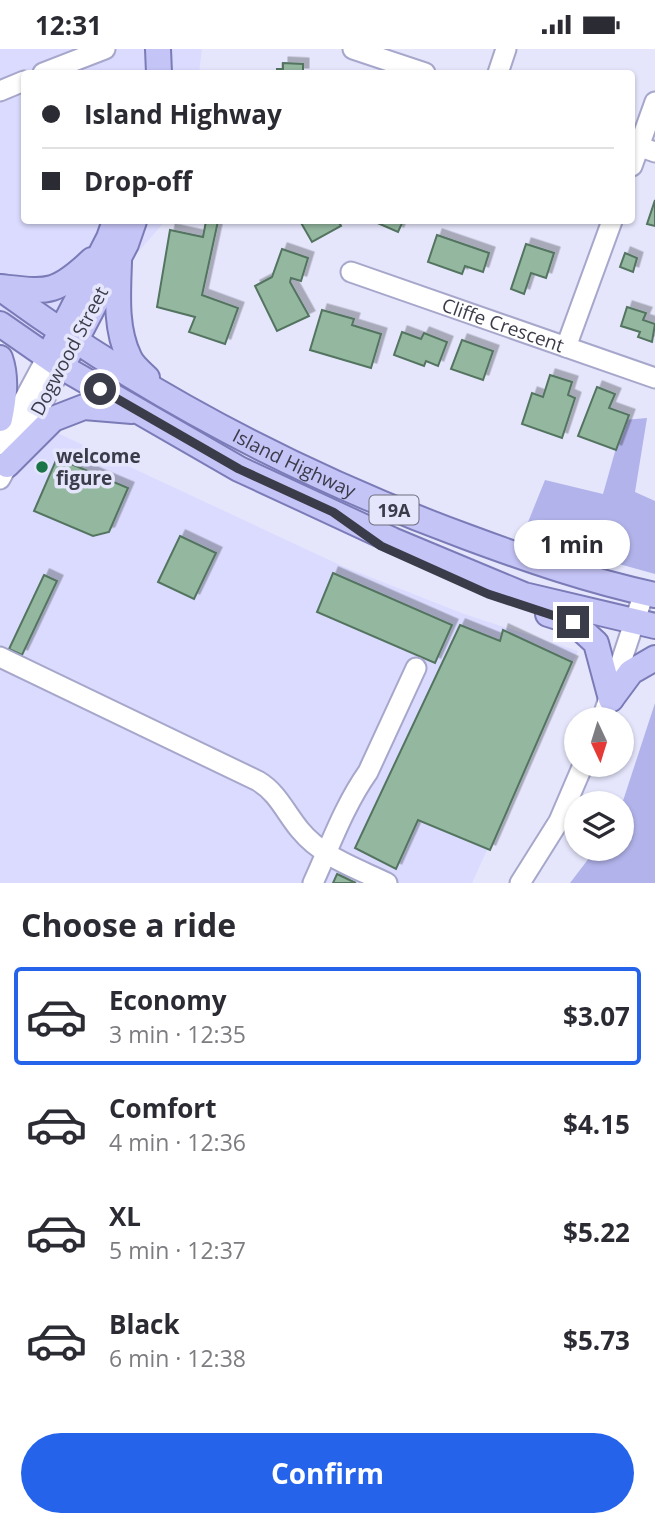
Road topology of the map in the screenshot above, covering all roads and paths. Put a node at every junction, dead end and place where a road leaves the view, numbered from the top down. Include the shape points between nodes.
1 (105, 49) edge
2 (144, 49) edge
3 (158, 49) edge
4 (353, 49) edge
5 (506, 49) edge
6 (51, 70) edge
7 (145, 70) edge
8 (159, 70) edge
9 (416, 70) edge
10 (499, 70) edge
11 (21, 82) edge
12 (0, 91) edge
13 (655, 102) edge
14 (642, 148) edge
15 (115, 224) edge
16 (132, 224) edge
17 (611, 224) edge
18 (111, 254) junction
19 (351, 272) dead end
20 (0, 288) edge
21 (0, 324) edge
22 (68, 337) junction
23 (566, 347) junction
24 (0, 358) edge
25 (55, 362) junction
26 (655, 378) edge
27 (158, 391) junction
28 (140, 411) junction
29 (0, 419) edge
30 (2, 463) edge
31 (333, 512) junction
32 (650, 594) edge
33 (645, 624) edge
34 (0, 657) edge
35 (655, 658) edge
36 (416, 668) dead end
37 (606, 707) edge
38 (607, 707) edge
39 (607, 707) edge
40 (578, 777) edge
41 (326, 854) junction
42 (313, 883) edge
43 (387, 883) edge
44 (520, 883) edge

1 - 6 street
2 - 7 main road
3 - 8 main road
4 - 9 street
5 - 10 street
11 - 12 street
13 - 14 street
15 - 18 main road, Dogwood Street
16 - 18 main road, Dogwood Street
17 - 23 street
18 - 20 main road via 44,292
18 - 22 main road, Dogwood Street
18 - 27 main road via 122,339 130,359
19 - 23 street, Cliffe Crescent
20 - 22 main road, Island Highway / 19A
21 - 25 main road, Island Highway / 19A
22 - 25 main road, Dogwood Street
22 - 27 main road, Island Highway / 19A
23 - 26 street, Cliffe Crescent
24 - 29 main road via 5,393
25 - 28 main road, Island Highway / 19A
25 - 30 street, Dogwood Street
27 - 32 main road, Island Highway / 19A via 232,435 392,510 552,569
28 - 30 main road via 84,407 53,419
28 - 31 main road, Island Highway / 19A via 239,469
31 - 33 main road, Island Highway / 19A via 524,594
31 - 37 main road via 393,552 488,594 573,622 596,643
32 - 33 street
33 - 38 street
34 - 41 street via 258,781 278,796 300,830
35 - 39 main road via 631,672
36 - 41 street
40 - 44 street via 559,821
41 - 42 street
41 - 43 street

